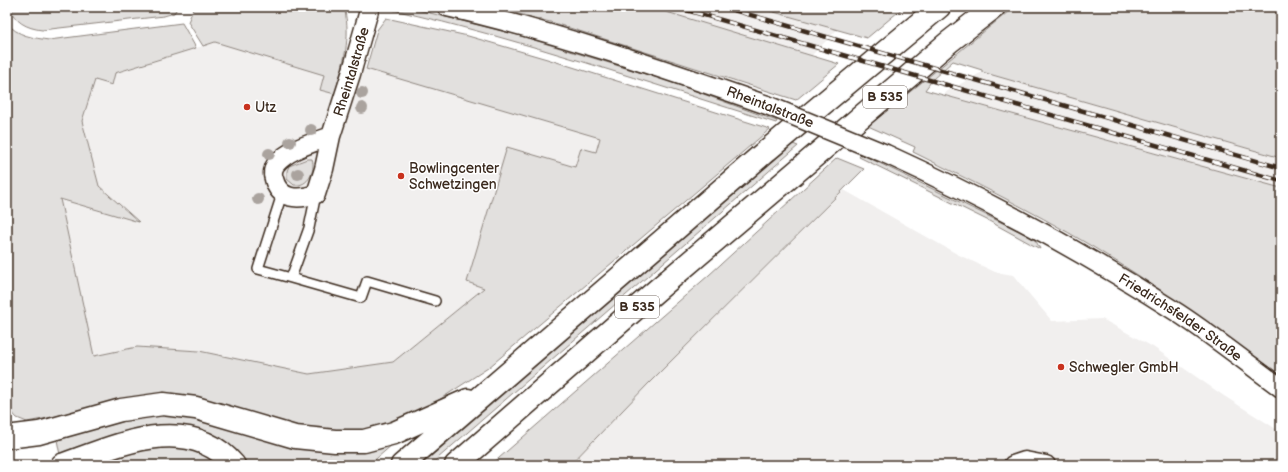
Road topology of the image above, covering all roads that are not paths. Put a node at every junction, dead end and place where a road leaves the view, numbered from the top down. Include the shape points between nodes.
1 (370, 7) edge
2 (447, 7) edge
3 (939, 7) edge
4 (994, 7) edge
5 (331, 136) junction
6 (282, 194) junction
7 (316, 194) junction
8 (1076, 250) joint
9 (291, 278) junction
10 (435, 301) dead end
11 (1281, 388) edge
12 (489, 390) junction
13 (7, 437) edge
14 (62, 465) edge
15 (234, 465) edge
16 (402, 465) edge
17 (456, 465) edge
18 (1013, 465) edge
19 (1046, 465) edge

1 - 5 street, Rheintalstraße
2 - 8 street, Rheintalstraße, bridge via 500,19 610,51 767,105 952,184
3 - 12 highway, B 535 via 765,152
4 - 17 highway, B 535 via 949,42 657,290
5 - 6 street via 284,156 275,166 275,185
5 - 7 street, Rheintalstraße
6 - 7 street via 292,198 305,198
6 - 9 lane via 258,268
7 - 9 lane via 309,228
8 - 11 street, Friedrichsfelder Straße via 1179,314
9 - 10 lane via 361,298 367,281
12 - 13 highway via 394,433 364,441 336,442 295,437 196,408 163,404 121,410 39,433
12 - 16 highway, B 535
14 - 15 highway via 136,440 181,435 199,440 218,451
18 - 19 street via 1025,461

